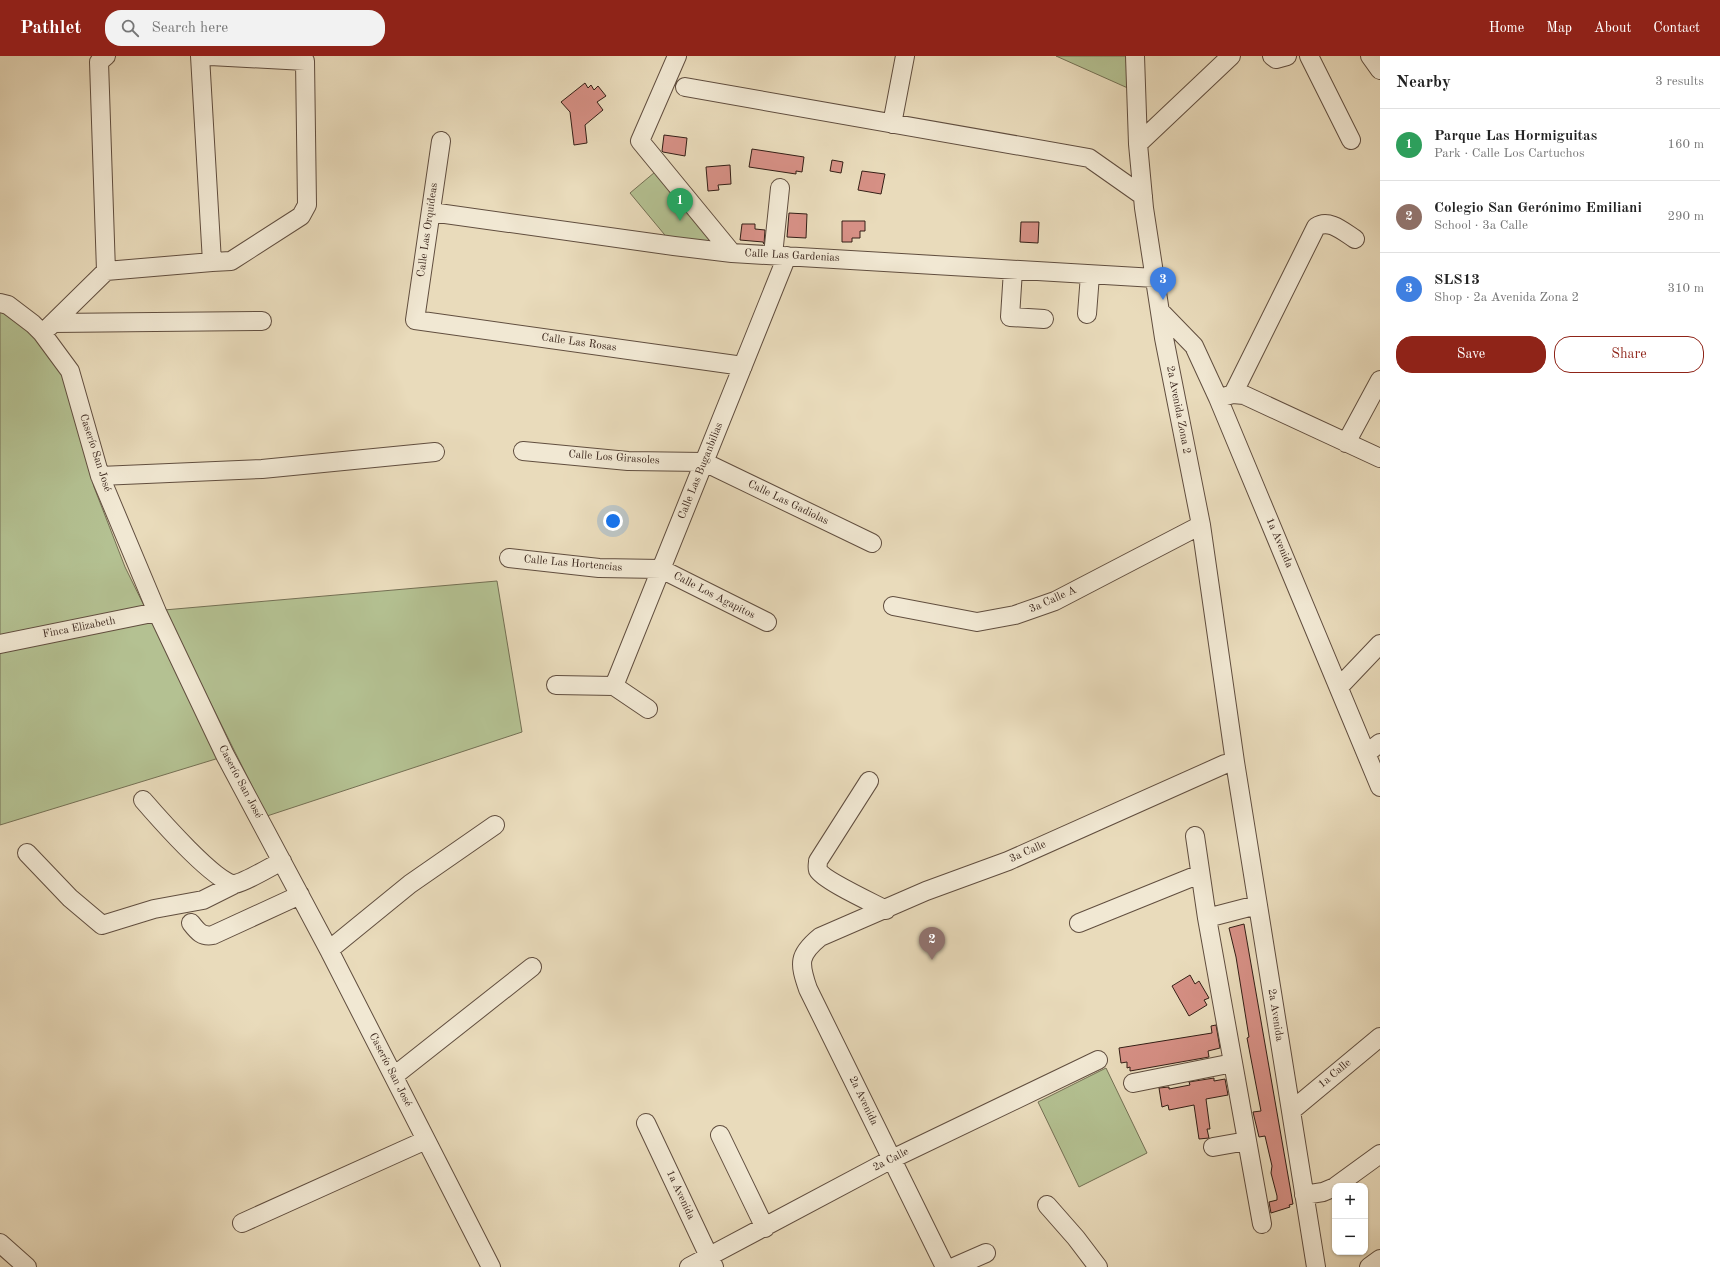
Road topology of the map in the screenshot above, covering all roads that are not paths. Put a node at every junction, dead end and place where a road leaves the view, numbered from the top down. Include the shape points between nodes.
1 (106, 56) edge
2 (200, 56) edge
3 (210, 56) edge
4 (904, 56) edge
5 (1135, 56) edge
6 (1231, 56) edge
7 (1272, 56) edge
8 (1287, 56) edge
9 (1309, 56) edge
10 (1370, 56) edge
11 (673, 57) edge
12 (1380, 70) edge
13 (685, 88) dead end
14 (892, 124) junction
15 (1351, 140) dead end
16 (441, 141) dead end
17 (1138, 144) junction
18 (780, 188) dead end
19 (1142, 196) junction
20 (431, 212) junction
21 (1355, 238) dead end
22 (732, 253) junction
23 (780, 256) junction
24 (212, 262) junction
25 (1013, 270) junction
26 (106, 271) junction
27 (1090, 275) junction
28 (1155, 278) junction
29 (0, 303) edge
30 (1160, 311) junction
31 (1087, 314) dead end
32 (1044, 319) dead end
33 (415, 320) joint
34 (262, 321) dead end
35 (48, 328) junction
36 (743, 366) junction
37 (1380, 380) edge
38 (1226, 396) junction
39 (1346, 443) junction
40 (523, 451) dead end
41 (435, 452) dead end
42 (1380, 458) edge
43 (704, 462) junction
44 (100, 476) junction
45 (1201, 525) junction
46 (872, 543) dead end
47 (509, 558) dead end
48 (661, 569) junction
49 (893, 606) dead end
50 (157, 612) junction
51 (767, 622) dead end
52 (0, 644) edge
53 (1380, 644) edge
54 (556, 685) dead end
55 (614, 686) junction
56 (1339, 687) junction
57 (648, 709) dead end
58 (1373, 748) edge
59 (1235, 762) junction
60 (869, 781) dead end
61 (1380, 787) edge
62 (143, 800) dead end
63 (496, 825) dead end
64 (1195, 836) dead end
65 (27, 852) dead end
66 (282, 861) junction
67 (1200, 874) junction
68 (233, 885) junction
69 (300, 895) junction
70 (1257, 905) junction
71 (886, 910) junction
72 (1207, 918) junction
73 (1079, 922) dead end
74 (191, 923) dead end
75 (820, 937) joint
76 (329, 950) junction
77 (532, 967) dead end
78 (1380, 1037) edge
79 (1098, 1060) dead end
80 (1233, 1063) junction
81 (394, 1076) junction
82 (1133, 1083) dead end
83 (1291, 1111) junction
84 (646, 1123) dead end
85 (720, 1136) dead end
86 (426, 1140) junction
87 (1247, 1141) junction
88 (1213, 1146) dead end
89 (1380, 1154) edge
90 (892, 1159) junction
91 (1340, 1183) edge
92 (1332, 1188) edge
93 (1304, 1195) junction
94 (1047, 1205) dead end
95 (242, 1223) dead end
96 (1262, 1224) dead end
97 (764, 1228) junction
98 (0, 1243) edge
99 (986, 1253) dead end
100 (1380, 1259) edge
101 (711, 1262) edge
102 (27, 1267) edge
103 (491, 1267) edge
104 (689, 1267) edge
105 (945, 1267) edge
106 (954, 1267) edge
107 (1098, 1267) edge
108 (1316, 1267) edge
109 (1369, 1267) edge

1 - 26 street via 99,62
2 - 24 street
3 - 24 street via 305,61 308,205 301,216 231,261
4 - 14 street
5 - 17 street, 2a Avenida Zona 2
6 - 17 street
7 - 8 street via 1276,59
9 - 15 street
10 - 12 street
11 - 22 street via 640,141
13 - 14 street
14 - 19 street via 1090,158
16 - 20 street, Calle Las Orquídeas
17 - 19 street, 2a Avenida Zona 2
18 - 23 street, Calle Las Buganbilias
19 - 28 street, 2a Avenida Zona 2
20 - 22 street, Calle Las Gardenias
20 - 33 street, Calle Las Orquídeas
21 - 38 street via 1328,223 1316,227
22 - 23 street, Calle Las Gardenias
23 - 25 street, Calle Las Gardenias
23 - 36 street, Calle Las Buganbilias
24 - 26 street
25 - 27 street, Calle Las Gardenias
25 - 32 street via 1010,317
26 - 35 street
27 - 28 street, Calle Las Gardenias
27 - 31 street
28 - 30 street, 2a Avenida Zona 2
29 - 35 street, Caserío San José
30 - 38 street, 1a Avenida via 1194,346
30 - 45 street, 2a Avenida Zona 2
33 - 36 street, Calle Las Rosas
34 - 35 street
35 - 44 street, Caserío San José via 70,371
36 - 43 street, Calle Las Buganbilias
37 - 39 street
38 - 39 street via 1244,395
38 - 56 street, 1a Avenida
39 - 42 street
40 - 43 street, Calle Los Girasoles via 628,461
41 - 44 street via 262,469
43 - 46 street, Calle Las Gadiolas
43 - 48 street, Calle Las Buganbilias
44 - 50 street, Caserío San José
45 - 49 street, 3a Calle A via 1055,601 1015,615 977,622
45 - 59 street, 2a Avenida Zona 2
47 - 48 street, Calle Las Hortencias via 599,568
48 - 51 street, Calle Los Agapitos
48 - 55 street, Calle Las Buganbilias
50 - 52 street, Finca Elizabeth
50 - 66 street, Caserío San José via 225,755
53 - 56 street
54 - 55 street
55 - 57 street
56 - 58 street, 1a Avenida
58 - 61 street, 1a Avenida
59 - 70 street, 2a Avenida
59 - 71 street, 3a Calle via 1225,764 1008,861 926,891
60 - 71 street via 818,861 817,867 819,872 831,881
62 - 68 street via 223,882
63 - 76 street via 410,884
64 - 67 street
65 - 68 street via 70,898 102,925 154,909 202,900
66 - 68 street
66 - 69 street, Caserío San José
67 - 72 street
67 - 73 street
69 - 74 street via 206,937
69 - 76 street, Caserío San José
70 - 72 street
70 - 83 street, 2a Avenida
71 - 75 street, 3a Calle
72 - 80 street
75 - 90 street, 2a Avenida via 808,947 801,959 802,972
76 - 81 street, Caserío San José
77 - 81 street
78 - 83 street, 1a Calle
79 - 90 street, 2a Calle
80 - 82 street
80 - 87 street
81 - 86 street, Caserío San José
83 - 93 street, 2a Avenida
84 - 101 street, 1a Avenida
85 - 97 street
86 - 95 street
86 - 103 street, Caserío San José
87 - 88 street
87 - 96 street
89 - 91 street
90 - 97 street, 2a Calle
90 - 105 street, 2a Avenida
92 - 93 street
93 - 108 street, 2a Avenida
94 - 107 street
97 - 101 street, 2a Calle
98 - 102 street
99 - 106 street
100 - 109 street
101 - 104 street, 2a Calle

